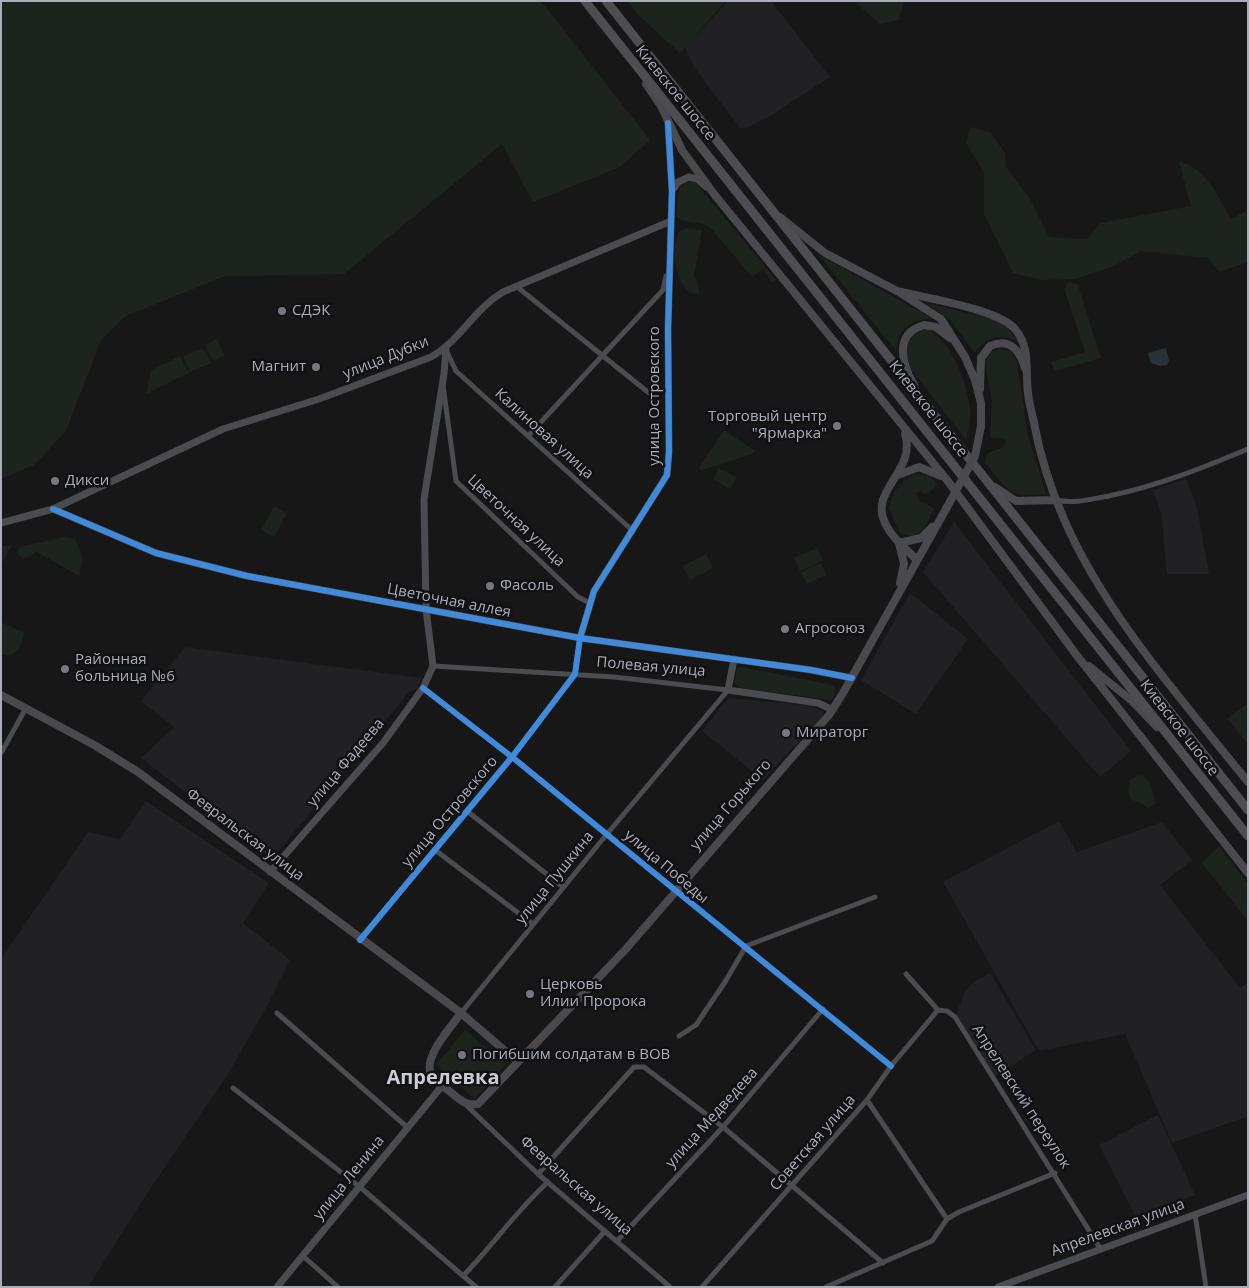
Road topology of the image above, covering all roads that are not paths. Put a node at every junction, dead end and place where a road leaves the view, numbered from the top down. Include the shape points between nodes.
1 (585, 1) edge
2 (606, 1) edge
3 (636, 68) junction
4 (668, 123) junction
5 (672, 191) junction
6 (714, 194) junction
7 (772, 210) junction
8 (671, 221) junction
9 (666, 276) dead end
10 (516, 286) junction
11 (897, 291) junction
12 (958, 345) junction
13 (446, 349) junction
14 (603, 354) junction
15 (1027, 376) junction
16 (442, 382) junction
17 (980, 394) junction
18 (920, 395) junction
19 (659, 401) dead end
20 (904, 430) junction
21 (528, 436) junction
22 (1248, 449) edge
23 (898, 475) junction
24 (947, 480) junction
25 (988, 482) junction
26 (1056, 500) junction
27 (53, 509) junction
28 (946, 509) junction
29 (1, 523) edge
30 (633, 531) junction
31 (899, 543) junction
32 (917, 560) junction
33 (898, 592) junction
34 (590, 603) junction
35 (426, 609) junction
36 (580, 638) junction
37 (1078, 657) junction
38 (734, 659) junction
39 (433, 666) junction
40 (575, 674) junction
41 (852, 678) junction
42 (423, 688) junction
43 (728, 690) junction
44 (1, 696) edge
45 (26, 708) junction
46 (833, 710) junction
47 (1168, 737) junction
48 (1, 753) edge
49 (512, 757) junction
50 (1248, 782) edge
51 (1248, 810) edge
52 (467, 811) junction
53 (607, 834) junction
54 (1248, 836) edge
55 (434, 850) junction
56 (270, 872) junction
57 (1248, 873) edge
58 (563, 887) junction
59 (675, 892) junction
60 (875, 897) dead end
61 (533, 924) junction
62 (360, 940) junction
63 (746, 946) junction
64 (906, 974) dead end
65 (823, 1009) junction
66 (938, 1010) junction
67 (277, 1013) dead end
68 (461, 1013) junction
69 (679, 1036) dead end
70 (518, 1062) junction
71 (891, 1066) junction
72 (442, 1086) junction
73 (233, 1088) dead end
74 (867, 1100) junction
75 (466, 1105) junction
76 (723, 1127) junction
77 (408, 1128) junction
78 (538, 1174) junction
79 (1055, 1174) junction
80 (548, 1182) junction
81 (360, 1186) junction
82 (791, 1188) junction
83 (1248, 1195) edge
84 (1195, 1214) junction
85 (947, 1219) junction
86 (605, 1231) junction
87 (617, 1241) junction
88 (1100, 1248) junction
89 (303, 1256) junction
90 (883, 1264) junction
91 (464, 1276) junction
92 (1015, 1280) junction
93 (277, 1287) edge
94 (338, 1287) edge
95 (476, 1287) edge
96 (555, 1287) edge
97 (670, 1287) edge
98 (702, 1287) edge
99 (826, 1287) edge
100 (998, 1287) edge
101 (1010, 1287) edge
102 (1206, 1287) edge

1 - 3 highway, Киевское шоссе
2 - 7 highway, Киевское шоссе
3 - 4 main road
3 - 47 highway, Киевское шоссе via 802,272
4 - 5 street
4 - 6 main road via 682,150
5 - 6 street via 678,182 689,177 697,179
5 - 8 street
6 - 20 main road
7 - 11 main road via 822,251
7 - 18 highway, Киевское шоссе
8 - 10 street, улица Дубки
8 - 30 street, улица Островского via 667,475
9 - 14 street via 663,290
10 - 13 street, улица Дубки via 483,305
10 - 14 street
11 - 12 main road via 941,319
11 - 15 main road via 993,314 1004,320 1013,326 1023,342 1027,354
12 - 17 main road
12 - 18 main road via 941,330 929,326 915,328 905,338 904,363
13 - 16 street
13 - 21 street, Калиновая улица via 456,371
13 - 27 street, улица Дубки via 329,395 223,429
14 - 19 street
14 - 21 street
15 - 17 main road via 1017,349 994,344 981,358
15 - 26 main road via 1037,438
16 - 34 street, Цветочная улица via 456,481 578,597
16 - 35 street via 424,499
17 - 28 main road, bridge via 982,426 975,456
18 - 25 highway, Киевское шоссе
20 - 23 main road via 908,452
20 - 24 main road
21 - 30 street, Калиновая улица
22 - 26 street via 1154,486 1083,502
23 - 24 main road via 919,467
23 - 31 main road via 886,491 882,507 886,525
24 - 37 main road
25 - 26 main road via 1016,501
25 - 51 highway, Киевское шоссе
26 - 50 main road via 1076,544 1132,634
27 - 29 street, улица Дубки
27 - 35 street, Цветочная аллея via 171,558
28 - 31 main road via 921,538
28 - 32 main road
30 - 34 street, улица Островского via 602,577
31 - 32 main road
31 - 33 main road via 904,569
32 - 33 main road
33 - 41 main road, улица Горького
34 - 36 street, улица Островского
35 - 36 street, Цветочная аллея
35 - 39 street
36 - 38 street, Цветочная аллея
36 - 40 street
37 - 47 main road via 1125,694
37 - 57 main road
38 - 41 street, Цветочная аллея
38 - 43 street
39 - 40 street, Полевая улица
39 - 42 street, улица Фадеева
40 - 43 street, Полевая улица
40 - 49 street, улица Островского
41 - 46 main road, улица Горького
42 - 49 street, улица Победы
42 - 56 street, улица Фадеева via 383,743
43 - 46 street, Полевая улица via 818,703
43 - 53 street, улица Пушкина
44 - 45 main road, Февральская улица
45 - 48 street
45 - 56 main road, Февральская улица via 138,772
46 - 59 main road, улица Горького
47 - 54 highway, Киевское шоссе
49 - 52 street, улица Островского
49 - 53 street, улица Победы
52 - 55 street, улица Островского
52 - 58 street
53 - 58 street, улица Пушкина
53 - 59 street, улица Победы
55 - 61 street
55 - 62 street, улица Островского
56 - 62 main road, Февральская улица
58 - 61 street, улица Пушкина
59 - 63 street, улица Победы
59 - 70 main road, улица Горького via 625,950
60 - 63 street
61 - 68 street, улица Пушкина
62 - 68 main road, Февральская улица
63 - 65 street, улица Победы
63 - 69 street via 696,1025
64 - 66 street, Апрелевский переулок
65 - 71 street, улица Победы
65 - 76 street, улица Медведева
66 - 71 street, Советская улица
66 - 79 street, Апрелевский переулок via 947,1011 955,1017
67 - 77 street
68 - 70 main road, Февральская улица
68 - 72 main road via 431,1056 431,1074
70 - 75 main road, улица Горького via 482,1102
71 - 74 street, Советская улица
72 - 75 main road
72 - 77 street, улица Ленина
73 - 81 street
74 - 82 street, Советская улица
74 - 85 street
75 - 78 street, Февральская улица
76 - 78 street via 644,1067 634,1067
76 - 82 street
76 - 87 street, улица Медведева
77 - 81 street, улица Ленина
78 - 80 street, Февральская улица
79 - 85 street
79 - 88 street, Апрелевский переулок
80 - 86 street, Февральская улица
80 - 91 street via 529,1199
81 - 89 street, улица Ленина
81 - 91 street
82 - 90 street
82 - 98 street, Советская улица
83 - 84 street, Апрелевская улица
84 - 88 street, Апрелевская улица
84 - 102 street
85 - 90 street via 932,1241
86 - 87 street, Февральская улица
86 - 96 street
87 - 97 street, Февральская улица
88 - 92 street, Апрелевская улица
89 - 93 street, улица Ленина
89 - 94 street
90 - 99 street
91 - 95 street
92 - 100 street, Апрелевская улица
92 - 101 street

